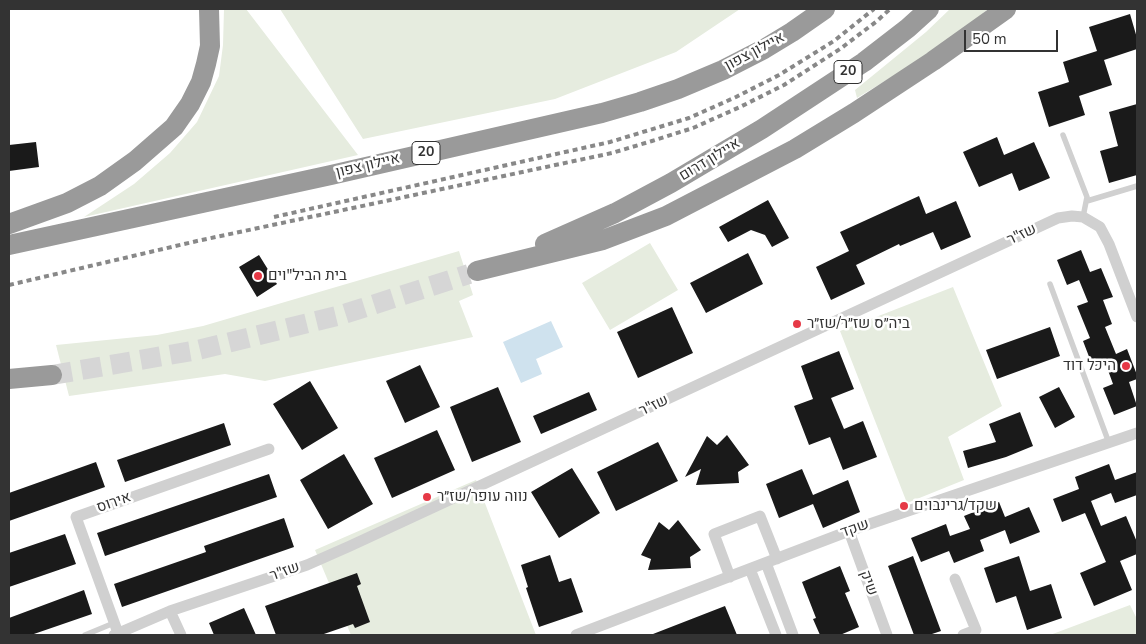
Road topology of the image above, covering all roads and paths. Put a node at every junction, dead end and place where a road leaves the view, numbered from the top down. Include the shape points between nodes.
1 (210, 9) edge
2 (825, 9) edge
3 (929, 9) edge
4 (1006, 9) edge
5 (1063, 135) dead end
6 (1137, 186) edge
7 (1087, 201) junction
8 (1083, 217) junction
9 (9, 224) edge
10 (9, 246) edge
11 (1050, 284) dead end
12 (1137, 317) edge
13 (52, 375) tunnel mouth
14 (9, 379) edge
15 (1137, 433) edge
16 (1109, 443) junction
17 (269, 450) dead end
18 (849, 531) junction
19 (771, 561) junction
20 (750, 569) junction
21 (730, 577) junction
22 (954, 579) dead end
23 (170, 611) junction
24 (115, 630) edge
25 (86, 635) edge
26 (181, 635) edge
27 (576, 635) edge
28 (776, 635) edge
29 (793, 635) edge
30 (887, 635) edge
31 (963, 635) edge

1 - 9 highway via 210,46 201,82 174,127 136,161 100,186 66,203
2 - 10 highway, איילון צפון / 20 via 792,32 723,70 640,102
3 - 4 highway, איילון דרום / 20 via 864,62 671,183 560,238 473,272 603,240 674,212 795,149 846,118
5 - 7 lane
6 - 7 lane
7 - 8 lane
8 - 12 street via 1100,227
8 - 23 street, שז"ר via 1058,218 307,565
11 - 16 lane
13 - 14 highway
15 - 16 street, שקד
16 - 18 street, שקד
17 - 24 street, אירוס via 76,517
18 - 19 street, שקד
18 - 30 street, שיק
19 - 20 street, שקד
19 - 21 street via 760,516 714,534
19 - 29 street
20 - 21 street, שקד
20 - 28 street
21 - 27 street, שקד
22 - 31 street via 976,630
23 - 24 street, שז"ר
23 - 26 street
24 - 25 lane

